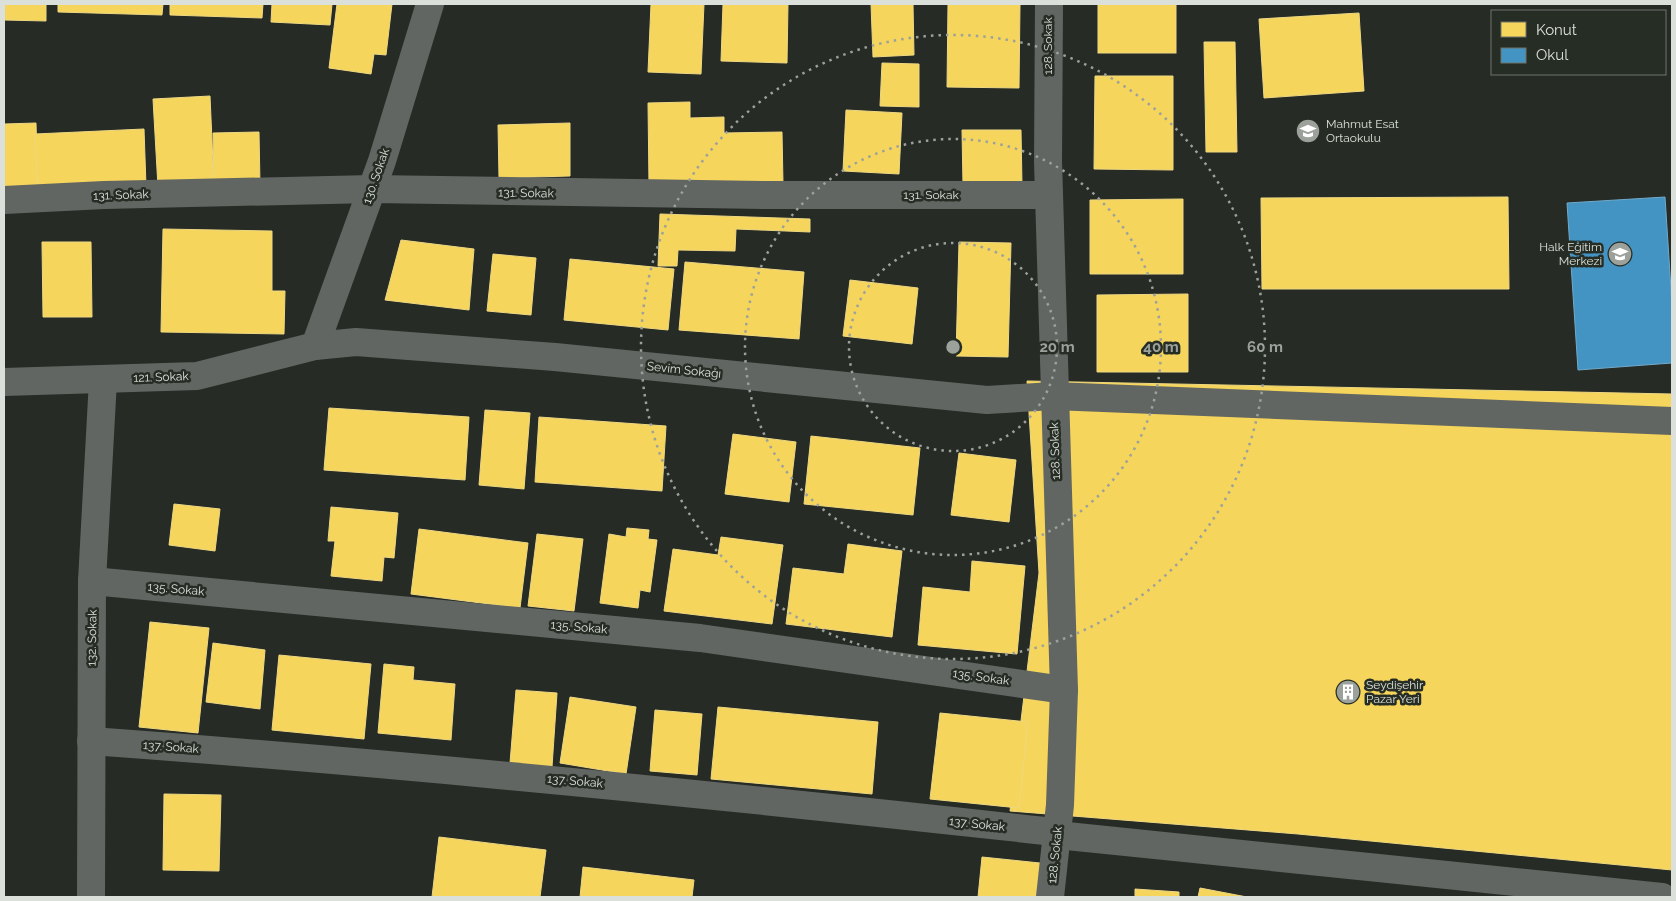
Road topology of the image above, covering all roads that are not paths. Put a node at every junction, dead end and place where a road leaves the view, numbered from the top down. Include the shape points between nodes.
1 (430, 4) edge
2 (1049, 4) edge
3 (372, 189) junction
4 (1049, 195) junction
5 (4, 200) edge
6 (315, 346) junction
7 (103, 380) junction
8 (4, 382) edge
9 (1053, 396) junction
10 (1672, 421) edge
11 (92, 581) junction
12 (1064, 690) junction
13 (91, 741) junction
14 (1057, 835) junction
15 (1569, 893) edge
16 (91, 897) edge
17 (1050, 897) edge
18 (1662, 897) edge

1 - 3 street, 130. Sokak
2 - 4 street, 128. Sokak
3 - 4 street, 131. Sokak
3 - 5 street, 131. Sokak
3 - 6 street, 130. Sokak
4 - 9 street, 128. Sokak
6 - 7 street, 121. Sokak via 197,376
6 - 9 street, Sevim Sokağı via 356,342 988,400
7 - 8 street, 121. Sokak
7 - 11 street, 132. Sokak
9 - 10 street, Sevim Sokağı
9 - 12 street, 128. Sokak
11 - 12 street, 135. Sokak via 700,638
11 - 13 street, 132. Sokak
12 - 14 street, 128. Sokak
13 - 14 street, 137. Sokak via 324,758 726,796 1045,831
13 - 16 street, 132. Sokak
14 - 15 street, 137. Sokak
14 - 17 street, 128. Sokak
15 - 18 street, 137. Sokak

